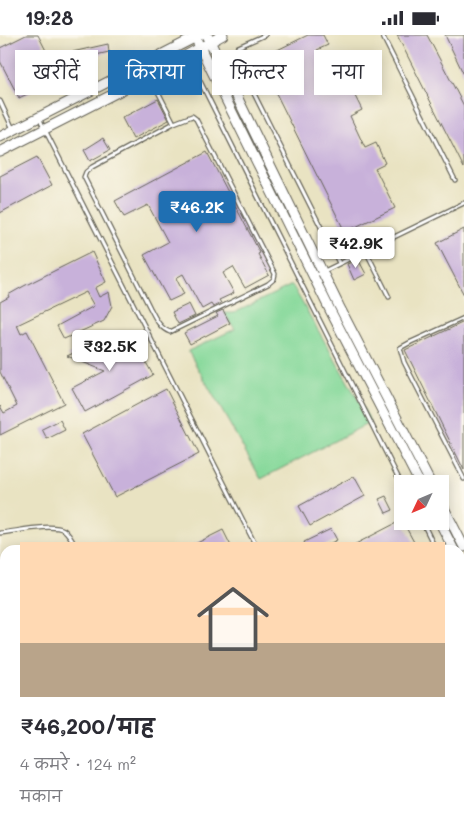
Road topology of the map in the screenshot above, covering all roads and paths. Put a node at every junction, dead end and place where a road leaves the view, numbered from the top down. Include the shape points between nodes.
1 (223, 35) edge
2 (265, 35) edge
3 (382, 35) edge
4 (197, 36) edge
5 (208, 39) edge
6 (200, 48) junction
7 (196, 50) edge
8 (202, 84) edge
9 (110, 95) edge
10 (159, 95) edge
11 (0, 101) edge
12 (39, 117) junction
13 (174, 123) junction
14 (45, 129) junction
15 (14, 130) junction
16 (0, 137) edge
17 (0, 152) edge
18 (455, 180) dead end
19 (464, 203) edge
20 (366, 251) junction
21 (340, 263) junction
22 (323, 271) junction
23 (314, 276) junction
24 (389, 297) dead end
25 (464, 319) edge
26 (397, 475) edge
27 (415, 475) edge
28 (426, 475) edge
29 (464, 479) edge
30 (449, 518) edge
31 (426, 530) edge
32 (444, 530) edge
33 (0, 533) edge
34 (74, 545) edge
35 (255, 545) edge
36 (434, 545) edge
37 (451, 545) edge
38 (463, 545) edge

1 - 5 street
2 - 21 lane via 238,47 234,54
3 - 18 lane
4 - 6 street
4 - 12 street
5 - 6 street
5 - 22 street
6 - 7 street
6 - 23 street
8 - 26 lane
9 - 14 street
10 - 13 lane
11 - 15 lane
12 - 14 lane
12 - 15 street
13 - 13 lane via 92,167 84,177 158,323 170,332 268,284 275,274 196,119 192,116
14 - 17 street
14 - 35 lane
15 - 16 street
19 - 20 lane
20 - 21 lane
20 - 24 lane
21 - 22 lane
22 - 23 lane
22 - 28 street
23 - 27 street
25 - 29 lane via 400,349
30 - 38 street
31 - 36 lane
32 - 37 street
33 - 34 lane via 53,527 64,530

